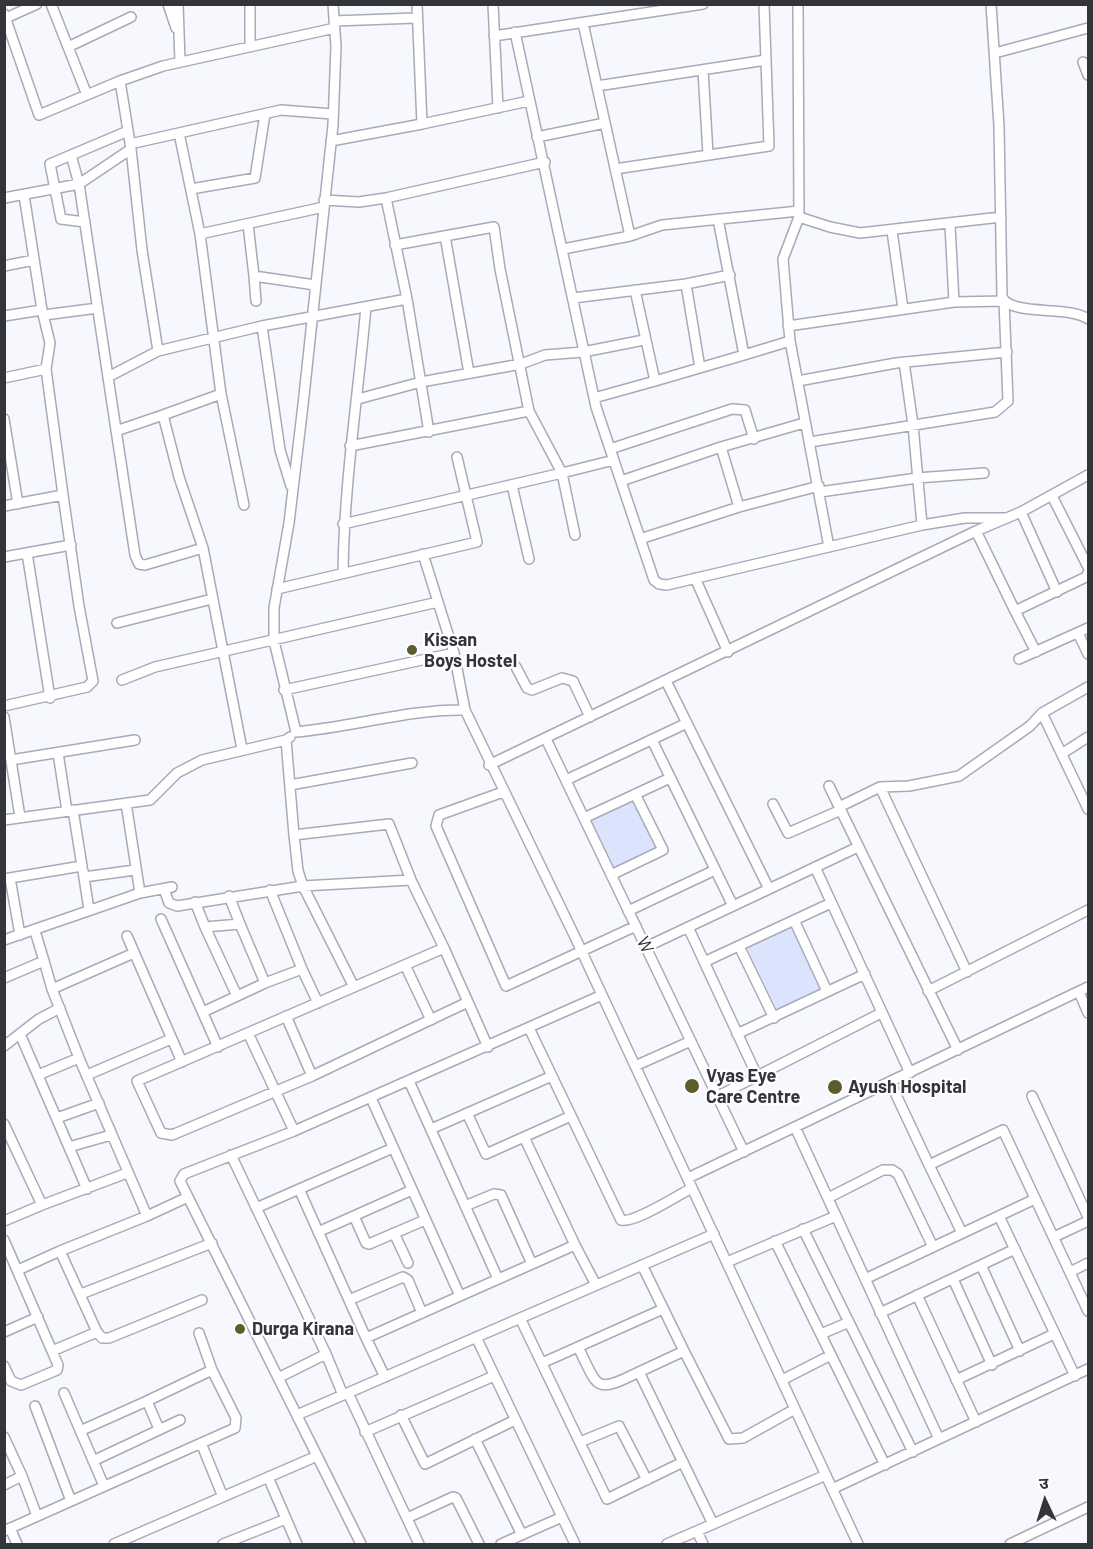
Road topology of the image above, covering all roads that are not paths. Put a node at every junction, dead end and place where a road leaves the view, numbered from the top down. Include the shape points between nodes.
1 (37, 4) edge
2 (51, 4) edge
3 (168, 4) edge
4 (178, 4) edge
5 (250, 4) edge
6 (333, 4) edge
7 (417, 4) edge
8 (493, 4) edge
9 (703, 4) edge
10 (764, 4) edge
11 (798, 4) edge
12 (991, 4) edge
13 (5, 16) edge
14 (131, 17) dead end
15 (416, 18) junction
16 (583, 23) junction
17 (335, 24) junction
18 (1089, 28) edge
19 (515, 32) junction
20 (494, 36) junction
21 (180, 41) junction
22 (68, 47) junction
23 (250, 47) junction
24 (995, 53) junction
25 (766, 60) junction
26 (180, 62) junction
27 (1083, 62) dead end
28 (703, 69) junction
29 (1089, 75) edge
30 (120, 81) junction
31 (597, 86) junction
32 (87, 95) junction
33 (529, 101) junction
34 (498, 108) junction
35 (265, 114) junction
36 (333, 114) junction
37 (605, 123) junction
38 (422, 124) junction
39 (128, 131) junction
40 (179, 132) junction
41 (537, 137) junction
42 (331, 141) junction
43 (130, 147) junction
44 (708, 154) junction
45 (71, 155) junction
46 (545, 162) junction
47 (615, 169) junction
48 (80, 184) junction
49 (55, 189) junction
50 (191, 189) junction
51 (24, 195) junction
52 (4, 198) edge
53 (386, 198) junction
54 (324, 203) junction
55 (799, 214) junction
56 (1000, 217) junction
57 (718, 219) junction
58 (85, 222) junction
59 (248, 224) junction
60 (950, 225) junction
61 (892, 231) junction
62 (200, 234) junction
63 (444, 236) junction
64 (630, 236) junction
65 (395, 245) junction
66 (563, 249) junction
67 (34, 260) junction
68 (4, 266) edge
69 (730, 275) junction
70 (254, 276) junction
71 (687, 284) junction
72 (315, 285) junction
73 (635, 290) junction
74 (573, 298) junction
75 (407, 299) junction
76 (256, 301) dead end
77 (1004, 301) junction
78 (954, 302) junction
79 (366, 307) junction
80 (98, 308) junction
81 (903, 309) junction
82 (43, 312) junction
83 (4, 316) edge
84 (311, 318) junction
85 (1089, 320) edge
86 (262, 326) junction
87 (788, 326) junction
88 (215, 336) junction
89 (644, 340) junction
90 (790, 341) junction
91 (158, 351) junction
92 (583, 352) junction
93 (1006, 352) junction
94 (744, 355) junction
95 (904, 362) junction
96 (521, 364) junction
97 (700, 368) junction
98 (46, 369) junction
99 (470, 373) junction
100 (108, 377) junction
101 (4, 378) edge
102 (655, 381) junction
103 (798, 381) junction
104 (421, 382) junction
105 (221, 394) junction
106 (594, 398) junction
107 (358, 399) junction
108 (530, 411) junction
109 (163, 415) junction
110 (4, 419) edge
111 (804, 423) junction
112 (913, 425) junction
113 (116, 431) junction
114 (429, 432) junction
115 (754, 439) junction
116 (810, 442) junction
117 (350, 446) junction
118 (721, 447) junction
119 (610, 449) junction
120 (457, 457) dead end
121 (614, 460) junction
122 (562, 473) junction
123 (984, 473) dead end
124 (1089, 475) edge
125 (917, 478) junction
126 (621, 481) junction
127 (512, 485) junction
128 (819, 489) junction
129 (293, 491) junction
130 (63, 495) junction
131 (466, 496) junction
132 (1052, 496) junction
133 (18, 504) junction
134 (244, 505) dead end
135 (4, 506) edge
136 (739, 507) junction
137 (1021, 512) junction
138 (1004, 518) junction
139 (343, 524) junction
140 (922, 525) junction
141 (975, 531) junction
142 (575, 535) dead end
143 (640, 539) junction
144 (71, 545) junction
145 (829, 547) junction
146 (203, 548) junction
147 (27, 553) junction
148 (423, 554) junction
149 (4, 557) edge
150 (529, 559) dead end
151 (1089, 567) edge
152 (343, 573) junction
153 (1089, 573) edge
154 (695, 578) junction
155 (277, 589) junction
156 (1057, 591) junction
157 (213, 599) junction
158 (438, 602) junction
159 (1015, 611) junction
160 (117, 623) dead end
161 (1089, 628) edge
162 (1078, 633) junction
163 (274, 641) junction
164 (223, 652) junction
165 (728, 652) junction
166 (1035, 652) junction
167 (453, 653) junction
168 (1089, 654) edge
169 (1019, 659) dead end
170 (516, 667) dead end
171 (122, 680) dead end
172 (666, 681) junction
173 (1089, 687) edge
174 (284, 690) junction
175 (50, 698) junction
176 (4, 706) edge
177 (465, 710) junction
178 (1042, 713) junction
179 (4, 717) edge
180 (590, 717) junction
181 (687, 723) junction
182 (296, 732) junction
183 (1089, 737) edge
184 (546, 739) junction
185 (135, 740) dead end
186 (286, 740) junction
187 (652, 740) junction
188 (242, 749) junction
189 (58, 753) junction
190 (1063, 753) junction
191 (11, 760) junction
192 (412, 763) dead end
193 (489, 765) junction
194 (670, 778) junction
195 (566, 780) junction
196 (290, 785) junction
197 (829, 786) dead end
198 (880, 787) junction
199 (503, 792) junction
200 (635, 794) junction
201 (126, 803) junction
202 (773, 804) dead end
203 (840, 808) junction
204 (1089, 809) edge
205 (70, 811) junction
206 (20, 817) junction
207 (584, 818) junction
208 (4, 820) edge
209 (294, 835) junction
210 (858, 847) junction
211 (82, 866) junction
212 (815, 867) junction
213 (135, 870) junction
214 (715, 870) junction
215 (611, 874) junction
216 (84, 877) junction
217 (7, 878) edge
218 (411, 880) junction
219 (303, 886) junction
220 (769, 889) junction
221 (270, 890) junction
222 (140, 893) junction
223 (229, 896) junction
224 (195, 902) junction
225 (831, 903) junction
226 (733, 906) junction
227 (89, 910) junction
228 (1089, 910) edge
229 (628, 911) junction
230 (161, 919) dead end
231 (794, 920) junction
232 (240, 924) junction
233 (636, 926) junction
234 (205, 927) junction
235 (688, 927) junction
236 (34, 931) junction
237 (20, 935) junction
238 (127, 936) dead end
239 (4, 940) edge
240 (739, 946) junction
241 (646, 947) junction
242 (444, 948) junction
243 (581, 950) junction
244 (134, 953) junction
245 (44, 961) junction
246 (704, 962) junction
247 (405, 965) junction
248 (302, 969) junction
249 (967, 972) junction
250 (865, 974) junction
251 (4, 978) edge
252 (265, 983) junction
253 (354, 987) junction
254 (1089, 987) edge
255 (52, 989) junction
256 (827, 991) junction
257 (928, 991) junction
258 (1079, 992) junction
259 (602, 995) junction
260 (237, 996) junction
261 (468, 1002) junction
262 (318, 1003) junction
263 (60, 1008) junction
264 (203, 1012) junction
265 (881, 1013) junction
266 (1089, 1013) edge
267 (286, 1016) junction
268 (774, 1018) junction
269 (431, 1020) junction
270 (529, 1028) junction
271 (248, 1033) junction
272 (20, 1034) junction
273 (737, 1034) junction
274 (171, 1039) junction
275 (691, 1041) junction
276 (4, 1046) edge
277 (218, 1047) junction
278 (488, 1047) junction
279 (958, 1050) junction
280 (79, 1058) junction
281 (182, 1062) junction
282 (635, 1066) junction
283 (910, 1073) junction
284 (38, 1075) junction
285 (87, 1075) junction
286 (312, 1076) junction
287 (552, 1076) junction
288 (758, 1078) junction
289 (409, 1081) junction
290 (890, 1082) junction
291 (278, 1092) junction
292 (717, 1096) junction
293 (1032, 1096) dead end
294 (371, 1098) junction
295 (99, 1102) junction
296 (467, 1113) junction
297 (571, 1116) junction
298 (57, 1118) junction
299 (4, 1124) edge
300 (795, 1127) junction
301 (431, 1129) junction
302 (294, 1131) junction
303 (111, 1135) junction
304 (524, 1137) junction
305 (69, 1147) junction
306 (393, 1148) junction
307 (744, 1152) junction
308 (231, 1155) junction
309 (929, 1165) junction
310 (127, 1173) junction
311 (688, 1178) junction
312 (692, 1188) junction
313 (87, 1189) junction
314 (299, 1189) junction
315 (412, 1190) junction
316 (188, 1197) junction
317 (828, 1198) junction
318 (1035, 1199) junction
319 (42, 1205) junction
320 (465, 1206) junction
321 (256, 1208) junction
322 (147, 1216) junction
323 (354, 1216) junction
324 (836, 1216) junction
325 (999, 1216) junction
326 (1089, 1219) edge
327 (425, 1220) junction
328 (4, 1221) edge
329 (802, 1229) junction
330 (318, 1232) junction
331 (394, 1233) junction
332 (962, 1233) junction
333 (714, 1234) junction
334 (1054, 1237) junction
335 (4, 1240) edge
336 (775, 1242) junction
337 (212, 1243) junction
338 (575, 1245) junction
339 (933, 1247) junction
340 (1015, 1249) junction
341 (60, 1251) junction
342 (727, 1262) junction
343 (408, 1263) dead end
344 (1089, 1263) edge
345 (532, 1264) junction
346 (642, 1265) junction
347 (981, 1265) junction
348 (18, 1270) junction
349 (1070, 1272) junction
350 (498, 1279) junction
351 (865, 1279) junction
352 (953, 1279) junction
353 (596, 1285) junction
354 (81, 1294) junction
355 (917, 1294) junction
356 (460, 1296) junction
357 (202, 1300) dead end
358 (349, 1300) junction
359 (663, 1309) junction
360 (1089, 1311) edge
361 (422, 1313) junction
362 (880, 1313) junction
363 (38, 1317) junction
364 (520, 1318) junction
365 (847, 1323) junction
366 (4, 1332) edge
367 (97, 1332) junction
368 (199, 1333) dead end
369 (821, 1334) junction
370 (1054, 1334) junction
371 (476, 1337) junction
372 (366, 1338) junction
373 (579, 1347) junction
374 (52, 1351) junction
375 (684, 1351) junction
376 (1020, 1351) junction
377 (326, 1354) junction
378 (831, 1355) junction
379 (542, 1363) junction
380 (992, 1365) junction
381 (4, 1366) edge
382 (1089, 1369) edge
383 (212, 1370) junction
384 (639, 1372) junction
385 (494, 1376) junction
386 (1075, 1376) junction
387 (385, 1377) junction
388 (278, 1378) junction
389 (782, 1380) junction
390 (956, 1380) junction
391 (64, 1393) dead end
392 (345, 1394) junction
393 (147, 1401) junction
394 (35, 1406) dead end
395 (795, 1409) junction
396 (297, 1415) junction
397 (401, 1415) junction
398 (180, 1420) dead end
399 (515, 1420) junction
400 (976, 1422) junction
401 (159, 1429) junction
402 (80, 1431) junction
403 (365, 1432) junction
404 (4, 1437) edge
405 (475, 1439) junction
406 (939, 1439) junction
407 (580, 1442) junction
408 (201, 1443) junction
409 (913, 1452) junction
410 (317, 1456) junction
411 (93, 1461) junction
412 (683, 1462) junction
413 (885, 1465) junction
414 (22, 1476) junction
415 (268, 1477) junction
416 (827, 1477) junction
417 (647, 1480) junction
418 (4, 1485) edge
419 (104, 1486) junction
420 (832, 1489) junction
421 (224, 1497) junction
422 (71, 1501) junction
423 (1089, 1507) edge
424 (37, 1516) junction
425 (562, 1517) junction
426 (407, 1518) junction
427 (286, 1519) junction
428 (713, 1524) junction
429 (7, 1529) edge
430 (139, 1534) junction
431 (522, 1535) junction
432 (699, 1537) edge
433 (296, 1544) edge
434 (17, 1545) edge
435 (114, 1545) edge
436 (144, 1545) edge
437 (223, 1545) edge
438 (361, 1545) edge
439 (419, 1545) edge
440 (479, 1545) edge
441 (501, 1545) edge
442 (575, 1545) edge
443 (667, 1545) edge
444 (679, 1545) edge
445 (858, 1545) edge
446 (1010, 1545) edge

1 - 13 street
2 - 22 street
3 - 21 street
4 - 21 street
5 - 23 street
6 - 17 street
7 - 15 street
8 - 20 street
9 - 16 street
10 - 25 street
11 - 55 street
12 - 24 street
13 - 32 street via 39,115
14 - 22 street
15 - 17 street
15 - 38 street
16 - 19 street
16 - 31 street
17 - 23 street
17 - 36 street
18 - 24 street
19 - 20 street
19 - 33 street
20 - 34 street
21 - 26 street
22 - 32 street
23 - 26 street
24 - 56 street
25 - 28 street
25 - 44 street via 769,146
26 - 30 street
27 - 29 street
28 - 31 street
28 - 44 street
30 - 32 street
30 - 39 street
31 - 37 street
33 - 34 street
33 - 41 street
34 - 38 street
35 - 36 street via 281,110
35 - 40 street
35 - 50 street via 255,178
36 - 42 street
37 - 41 street
37 - 47 street
38 - 42 street
39 - 43 street
39 - 45 street
40 - 43 street
40 - 50 street
41 - 46 street
42 - 54 street
43 - 48 street
43 - 91 street
44 - 47 street
45 - 48 street
45 - 49 street via 50,164
46 - 53 street
46 - 66 street
47 - 64 street
48 - 49 street
48 - 58 street
49 - 51 street
49 - 58 street via 61,219
50 - 62 street
51 - 52 street
51 - 67 street
53 - 54 street
53 - 65 street
54 - 59 street
54 - 72 street
55 - 57 street
55 - 61 street via 830,227 860,232
55 - 87 street via 783,259
56 - 60 street
56 - 77 street
57 - 64 street via 662,225
57 - 69 street
58 - 80 street
59 - 62 street
59 - 70 street
60 - 61 street
60 - 78 street
61 - 81 street
62 - 88 street
63 - 65 street
63 - 96 street via 494,227
63 - 99 street
64 - 66 street
65 - 75 street
66 - 74 street
67 - 68 street
67 - 82 street
69 - 71 street
69 - 94 street
70 - 72 street
70 - 76 street
71 - 73 street
71 - 97 street
72 - 84 street
73 - 74 street
73 - 89 street
74 - 92 street
75 - 79 street
75 - 104 street
77 - 78 street
77 - 85 street via 1046,311 1073,312
77 - 93 street
78 - 81 street
79 - 84 street
79 - 107 street
80 - 82 street
80 - 100 street
81 - 87 street
82 - 83 street
82 - 98 street via 50,343
84 - 86 street
84 - 129 street
86 - 88 street
86 - 129 street via 280,450
87 - 90 street
88 - 91 street
88 - 105 street
89 - 92 street
89 - 102 street
90 - 94 street
90 - 103 street
91 - 100 street
92 - 96 street via 544,355
92 - 106 street
93 - 95 street
93 - 112 street via 1008,401 1001,409
94 - 97 street
95 - 103 street
95 - 112 street
96 - 99 street
96 - 108 street
97 - 102 street
98 - 101 street
98 - 130 street
99 - 104 street
100 - 113 street
102 - 106 street
103 - 111 street
104 - 107 street
104 - 114 street
105 - 109 street
105 - 134 street
106 - 119 street
107 - 117 street
108 - 114 street
108 - 122 street
109 - 113 street
109 - 146 street
110 - 133 street
111 - 115 street
111 - 116 street
112 - 116 street
112 - 125 street
113 - 146 street via 139,564
114 - 117 street
115 - 118 street
115 - 119 street via 745,410 732,409
116 - 128 street
117 - 139 street
118 - 126 street
118 - 136 street
119 - 121 street
120 - 131 street
121 - 122 street
121 - 126 street
122 - 127 street
122 - 142 street
123 - 125 street
124 - 132 street
125 - 128 street
125 - 140 street
126 - 143 street
127 - 131 street
127 - 150 street
128 - 136 street
128 - 145 street
129 - 155 street
130 - 133 street
130 - 144 street
131 - 139 street
131 - 148 street via 477,542
132 - 137 street
132 - 151 street
133 - 135 street
136 - 143 street
137 - 138 street
137 - 156 street
138 - 140 street via 965,518
138 - 141 street
139 - 152 street
140 - 145 street
141 - 159 street
141 - 165 street
143 - 154 street via 654,580 659,584
144 - 147 street
144 - 175 street via 93,681 87,687
145 - 154 street
146 - 157 street
147 - 149 street
147 - 175 street
148 - 152 street
148 - 158 street
152 - 155 street
153 - 156 street
154 - 165 street
155 - 163 street
156 - 159 street
157 - 160 street
157 - 164 street
158 - 163 street
158 - 167 street
159 - 166 street
161 - 162 street
162 - 166 street
162 - 168 street
163 - 164 street
163 - 174 street
164 - 171 street via 155,667
164 - 188 street
165 - 172 street
166 - 169 street
167 - 174 street
167 - 177 street
170 - 180 street via 532,690 562,678 573,681
172 - 180 street
172 - 181 street
173 - 178 street
174 - 182 street
175 - 176 street
177 - 182 street via 428,710 344,728
177 - 193 street
178 - 190 street
178 - 198 street via 1030,726 959,776 909,786
179 - 191 street
180 - 184 street
181 - 187 street
181 - 220 street
182 - 186 street
183 - 190 street
184 - 193 street
184 - 195 street, W
185 - 189 street
186 - 188 street
186 - 196 street
187 - 194 street
187 - 195 street
188 - 201 street via 202,760 177,773 150,800
189 - 191 street
189 - 205 street
190 - 204 street
191 - 206 street
192 - 196 street
193 - 199 street
194 - 200 street
194 - 214 street
195 - 207 street, W
196 - 209 street
197 - 203 street
198 - 203 street
198 - 249 street
199 - 243 street
199 - 243 street via 439,815 435,826 506,986
200 - 207 street
200 - 215 street via 663,850
201 - 205 street
201 - 213 street
202 - 203 street via 788,832
203 - 210 street
205 - 206 street
205 - 211 street
206 - 208 street
207 - 215 street, W
209 - 218 street via 389,824
209 - 219 street
210 - 212 street
210 - 257 street
211 - 216 street
211 - 217 street
212 - 220 street
212 - 225 street
213 - 216 street
213 - 222 street
214 - 226 street
214 - 229 street
215 - 229 street, W
216 - 227 street
217 - 237 street
218 - 219 street
218 - 242 street
219 - 221 street
219 - 253 street
220 - 226 street
221 - 223 street
221 - 248 street
222 - 224 street via 168,888 169,903 174,906
222 - 227 street
223 - 224 street
223 - 232 street
224 - 234 street
225 - 231 street
225 - 250 street
226 - 235 street
227 - 236 street
228 - 249 street
229 - 233 street, W
230 - 264 street
231 - 240 street
231 - 256 street
232 - 234 street
232 - 252 street
233 - 241 street, W
233 - 243 street
234 - 260 street
235 - 241 street
235 - 246 street
236 - 237 street
236 - 245 street
237 - 239 street
238 - 244 street
240 - 246 street
240 - 268 street
241 - 275 street, W
242 - 247 street
242 - 261 street
243 - 259 street
244 - 255 street
244 - 274 street
245 - 251 street
245 - 255 street
246 - 273 street
247 - 253 street
247 - 269 street
248 - 252 street
248 - 262 street
249 - 257 street
250 - 256 street
250 - 265 street
252 - 260 street
253 - 262 street
254 - 258 street
255 - 263 street
256 - 268 street
257 - 279 street
258 - 266 street
258 - 279 street
259 - 270 street
259 - 282 street
260 - 264 street
261 - 269 street
261 - 278 street
262 - 267 street
263 - 272 street
263 - 280 street
264 - 277 street
265 - 283 street
265 - 288 street
267 - 271 street
267 - 286 street
268 - 273 street
269 - 286 street
270 - 278 street
270 - 287 street
271 - 277 street
271 - 291 street
272 - 276 street
272 - 284 street
273 - 288 street
274 - 281 street
274 - 285 street
275 - 282 street
275 - 292 street, W
277 - 281 street
278 - 289 street
279 - 283 street
280 - 284 street
280 - 285 street
281 - 291 street via 137,1080 165,1136
282 - 311 street
283 - 290 street
284 - 298 street
285 - 295 street
286 - 291 street
287 - 296 street
287 - 297 street
288 - 292 street
289 - 294 street
289 - 301 street
290 - 300 street
290 - 309 street
291 - 302 street
292 - 307 street, W
293 - 326 street
294 - 302 street
294 - 306 street
295 - 298 street
295 - 303 street
296 - 301 street
296 - 304 street via 486,1154
297 - 304 street
297 - 312 street via 622,1221
298 - 305 street
299 - 319 street
300 - 307 street
300 - 317 street
301 - 320 street
302 - 308 street
303 - 305 street
303 - 310 street
304 - 338 street
305 - 313 street
306 - 314 street
306 - 315 street
307 - 311 street
308 - 316 street via 184,1174 180,1181
308 - 321 street
309 - 318 street via 1003,1130
309 - 332 street
310 - 313 street
310 - 322 street
311 - 312 street
312 - 333 street
313 - 319 street
314 - 321 street
314 - 330 street
315 - 323 street
315 - 327 street
316 - 322 street
316 - 337 street
317 - 324 street
317 - 339 street via 883,1170 892,1170 898,1174
318 - 325 street
318 - 334 street
319 - 328 street
320 - 345 street via 494,1194 501,1195
320 - 350 street
321 - 377 street
322 - 341 street
323 - 330 street
323 - 331 street via 366,1243
324 - 329 street
324 - 351 street
325 - 332 street
325 - 340 street
326 - 334 street
327 - 331 street
327 - 356 street
329 - 336 street
329 - 365 street
330 - 358 street
331 - 343 street
332 - 339 street
333 - 342 street
333 - 346 street
334 - 349 street
335 - 348 street
336 - 342 street
336 - 369 street
337 - 354 street
337 - 388 street
338 - 345 street
338 - 353 street
339 - 351 street
340 - 347 street
340 - 370 street
341 - 348 street
341 - 354 street
342 - 389 street
344 - 349 street
345 - 350 street
346 - 353 street
346 - 359 street
347 - 352 street
347 - 376 street
348 - 363 street
349 - 360 street
350 - 356 street
351 - 362 street
352 - 355 street
352 - 380 street
353 - 364 street
354 - 367 street
355 - 362 street
355 - 390 street
356 - 361 street
357 - 367 street via 109,1338 102,1338
358 - 361 street via 403,1277 408,1280
358 - 372 street
359 - 373 street
359 - 375 street
361 - 372 street
362 - 406 street
363 - 366 street
363 - 374 street
364 - 371 street
364 - 379 street
365 - 369 street
365 - 409 street
367 - 374 street
368 - 383 street
369 - 378 street
370 - 376 street
370 - 386 street
371 - 385 street
371 - 387 street
372 - 387 street
373 - 379 street
373 - 384 street via 596,1382 603,1387
374 - 381 street via 57,1370 21,1386 11,1381
375 - 384 street
375 - 395 street via 729,1439 743,1438
376 - 380 street
377 - 388 street
377 - 392 street
378 - 389 street
378 - 413 street
379 - 407 street
380 - 390 street
382 - 386 street
383 - 393 street
383 - 408 street via 236,1423 235,1428
384 - 412 street
385 - 397 street
385 - 399 street
386 - 400 street
387 - 392 street
388 - 396 street
389 - 395 street
390 - 400 street
391 - 402 street
392 - 396 street
392 - 403 street
393 - 401 street
393 - 402 street
394 - 422 street
395 - 416 street
396 - 410 street
397 - 403 street
397 - 405 street via 425,1464
398 - 401 street
399 - 405 street
399 - 425 street
400 - 406 street
401 - 411 street
402 - 411 street
403 - 426 street
404 - 414 street
405 - 431 street
406 - 409 street
407 - 417 street via 619,1426
407 - 417 street via 607,1499
408 - 419 street
408 - 421 street
409 - 413 street
410 - 415 street
410 - 438 street
411 - 419 street
412 - 417 street
412 - 428 street
413 - 420 street
414 - 418 street
414 - 424 street
415 - 421 street
415 - 427 street
416 - 420 street
416 - 428 street
416 - 432 street
419 - 422 street
420 - 445 street
421 - 430 street
422 - 424 street
423 - 446 street
424 - 429 street
425 - 431 street
425 - 442 street
426 - 439 street
426 - 440 street via 456,1498
427 - 433 street
427 - 437 street
428 - 432 street
429 - 434 street
430 - 435 street
430 - 436 street
431 - 441 street
432 - 443 street
432 - 444 street

